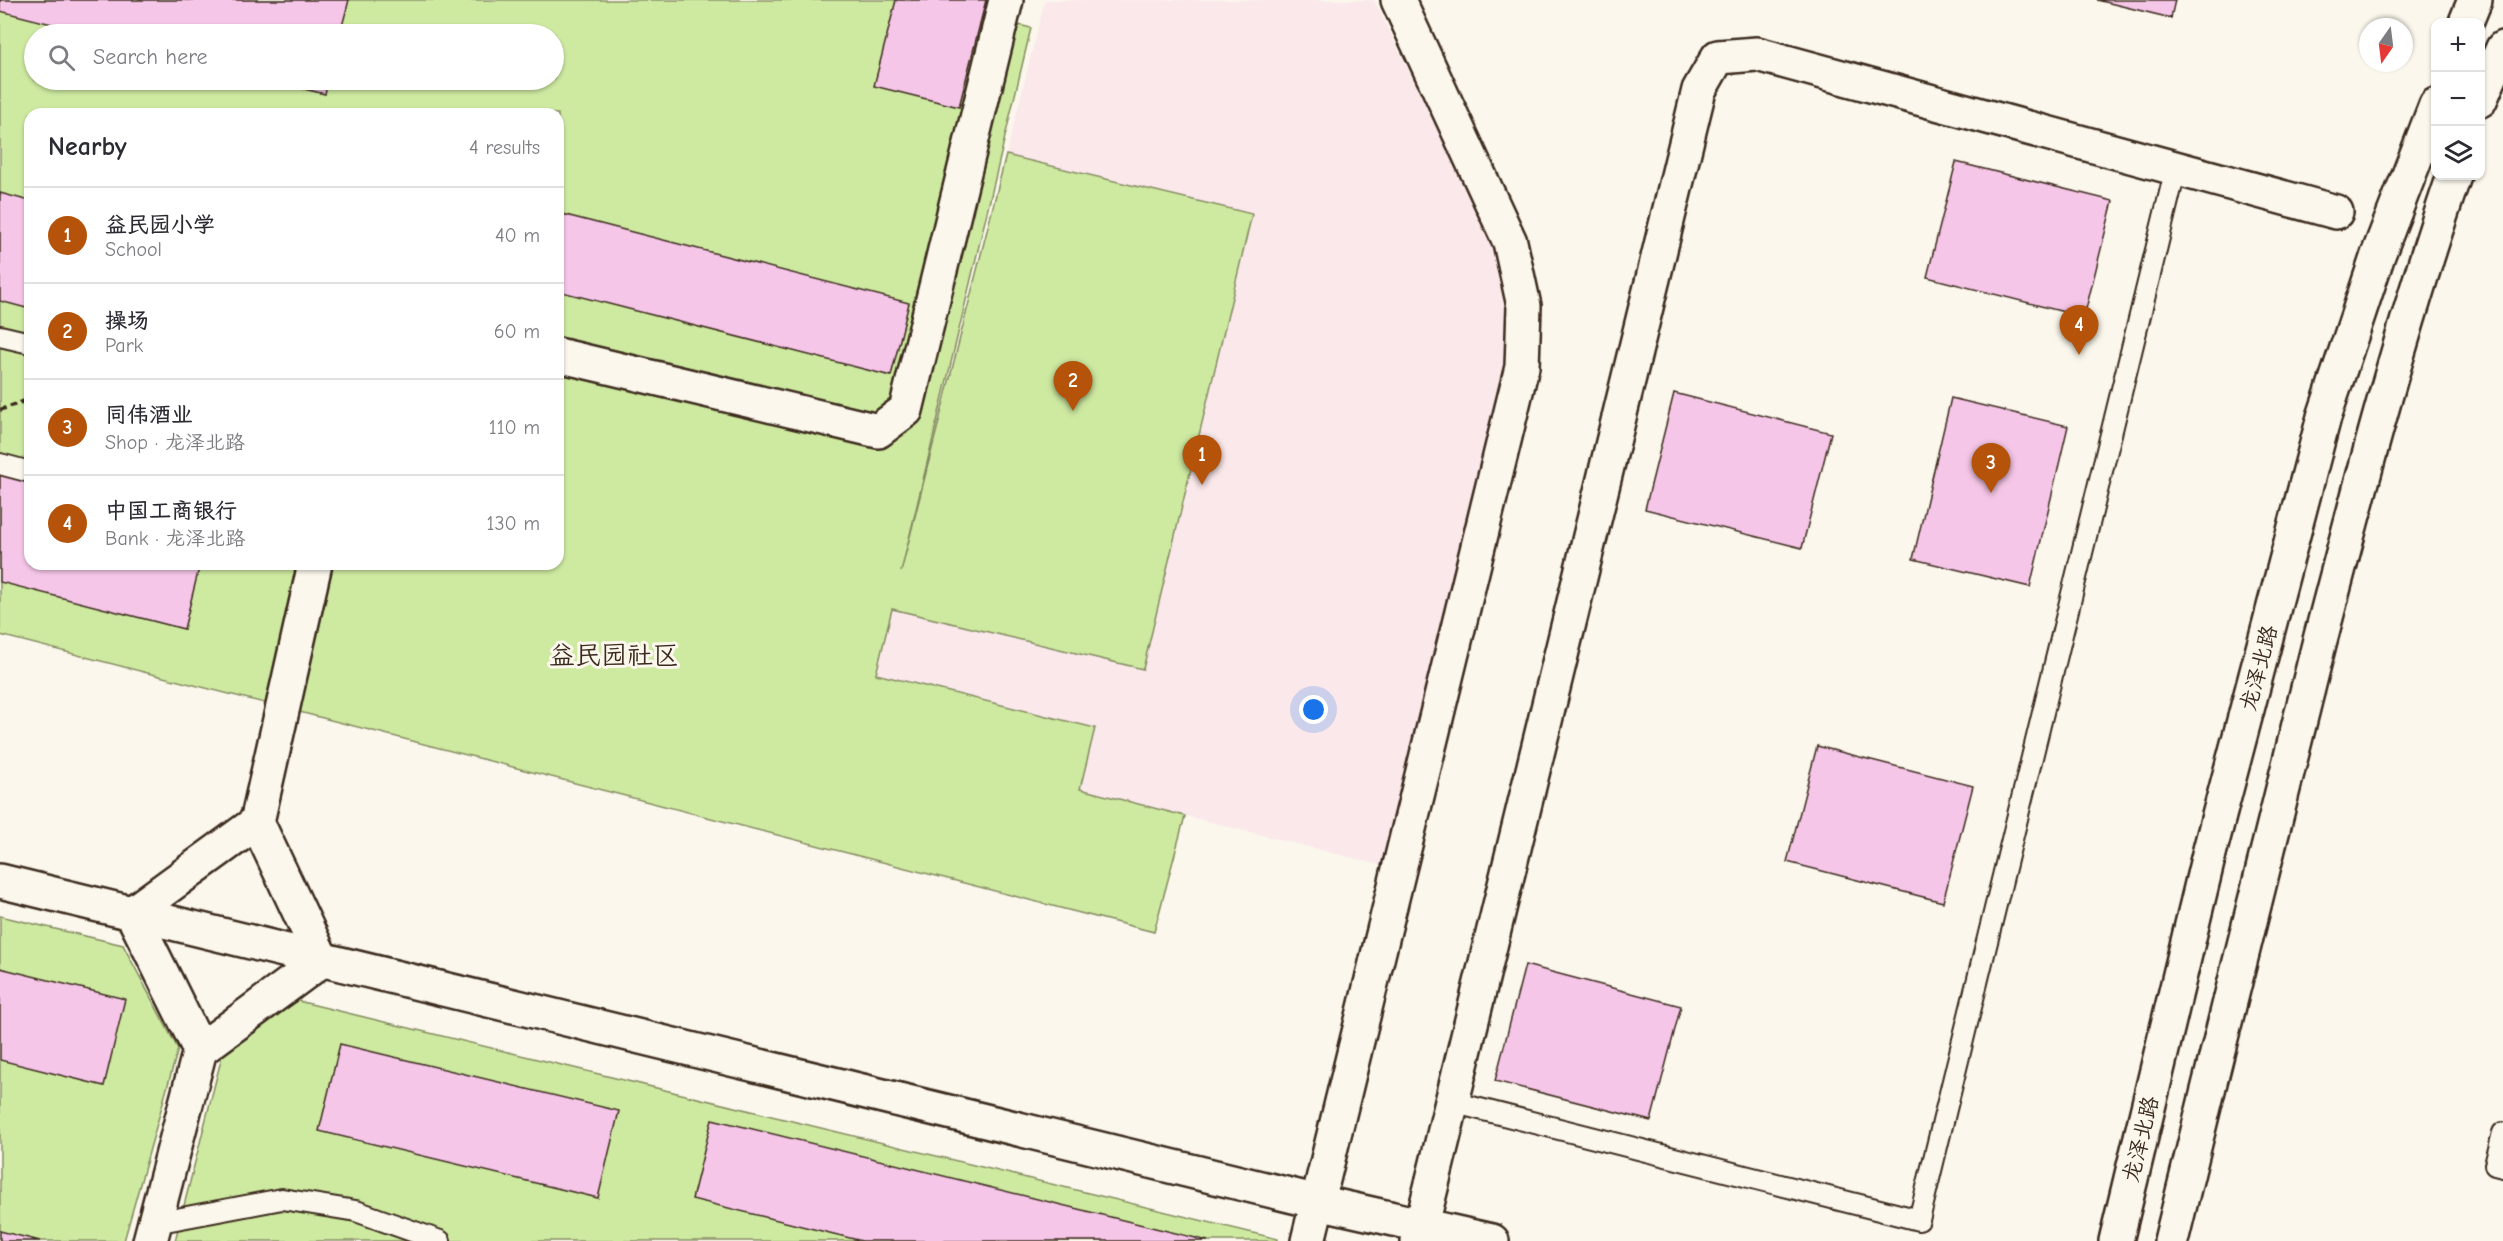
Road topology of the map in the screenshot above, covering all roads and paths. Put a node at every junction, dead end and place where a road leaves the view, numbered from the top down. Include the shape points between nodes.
1 (1006, 0) edge
2 (1398, 0) edge
3 (2475, 0) edge
4 (2468, 18) edge
5 (2503, 48) edge
6 (2485, 91) edge
7 (2431, 118) edge
8 (2176, 168) junction
9 (2453, 180) edge
10 (2336, 212) dead end
11 (0, 336) edge
12 (24, 342) edge
13 (564, 356) edge
14 (24, 401) edge
15 (0, 410) edge
16 (0, 464) edge
17 (24, 470) edge
18 (314, 570) edge
19 (257, 822) junction
20 (0, 881) edge
21 (132, 913) junction
22 (322, 960) junction
23 (200, 1050) junction
24 (1452, 1102) junction
25 (2503, 1133) edge
26 (2503, 1167) edge
27 (1318, 1202) junction
28 (153, 1232) edge
29 (1420, 1232) edge
30 (440, 1241) edge
31 (1308, 1241) edge
32 (1492, 1241) edge
33 (2116, 1241) edge
34 (2171, 1241) edge

1 - 13 street via 906,410 878,431
2 - 27 street via 1510,242 1524,306 1522,367
3 - 4 street
5 - 6 street
7 - 33 street, 龙泽北路 via 2378,255 2324,417 2210,850
8 - 10 street
8 - 24 street via 1757,54 1718,57 1699,90
8 - 24 lane via 1919,1220
9 - 34 street via 2371,445 2268,842
11 - 12 lane
14 - 15 path
16 - 17 lane
18 - 19 street
19 - 21 street
19 - 22 street
20 - 21 street
21 - 22 street
21 - 23 street
22 - 23 street
22 - 27 street
23 - 28 street
24 - 29 street
25 - 26 lane via 2495,1165
27 - 29 street
27 - 31 street
28 - 30 lane via 282,1198 356,1211
29 - 32 street

